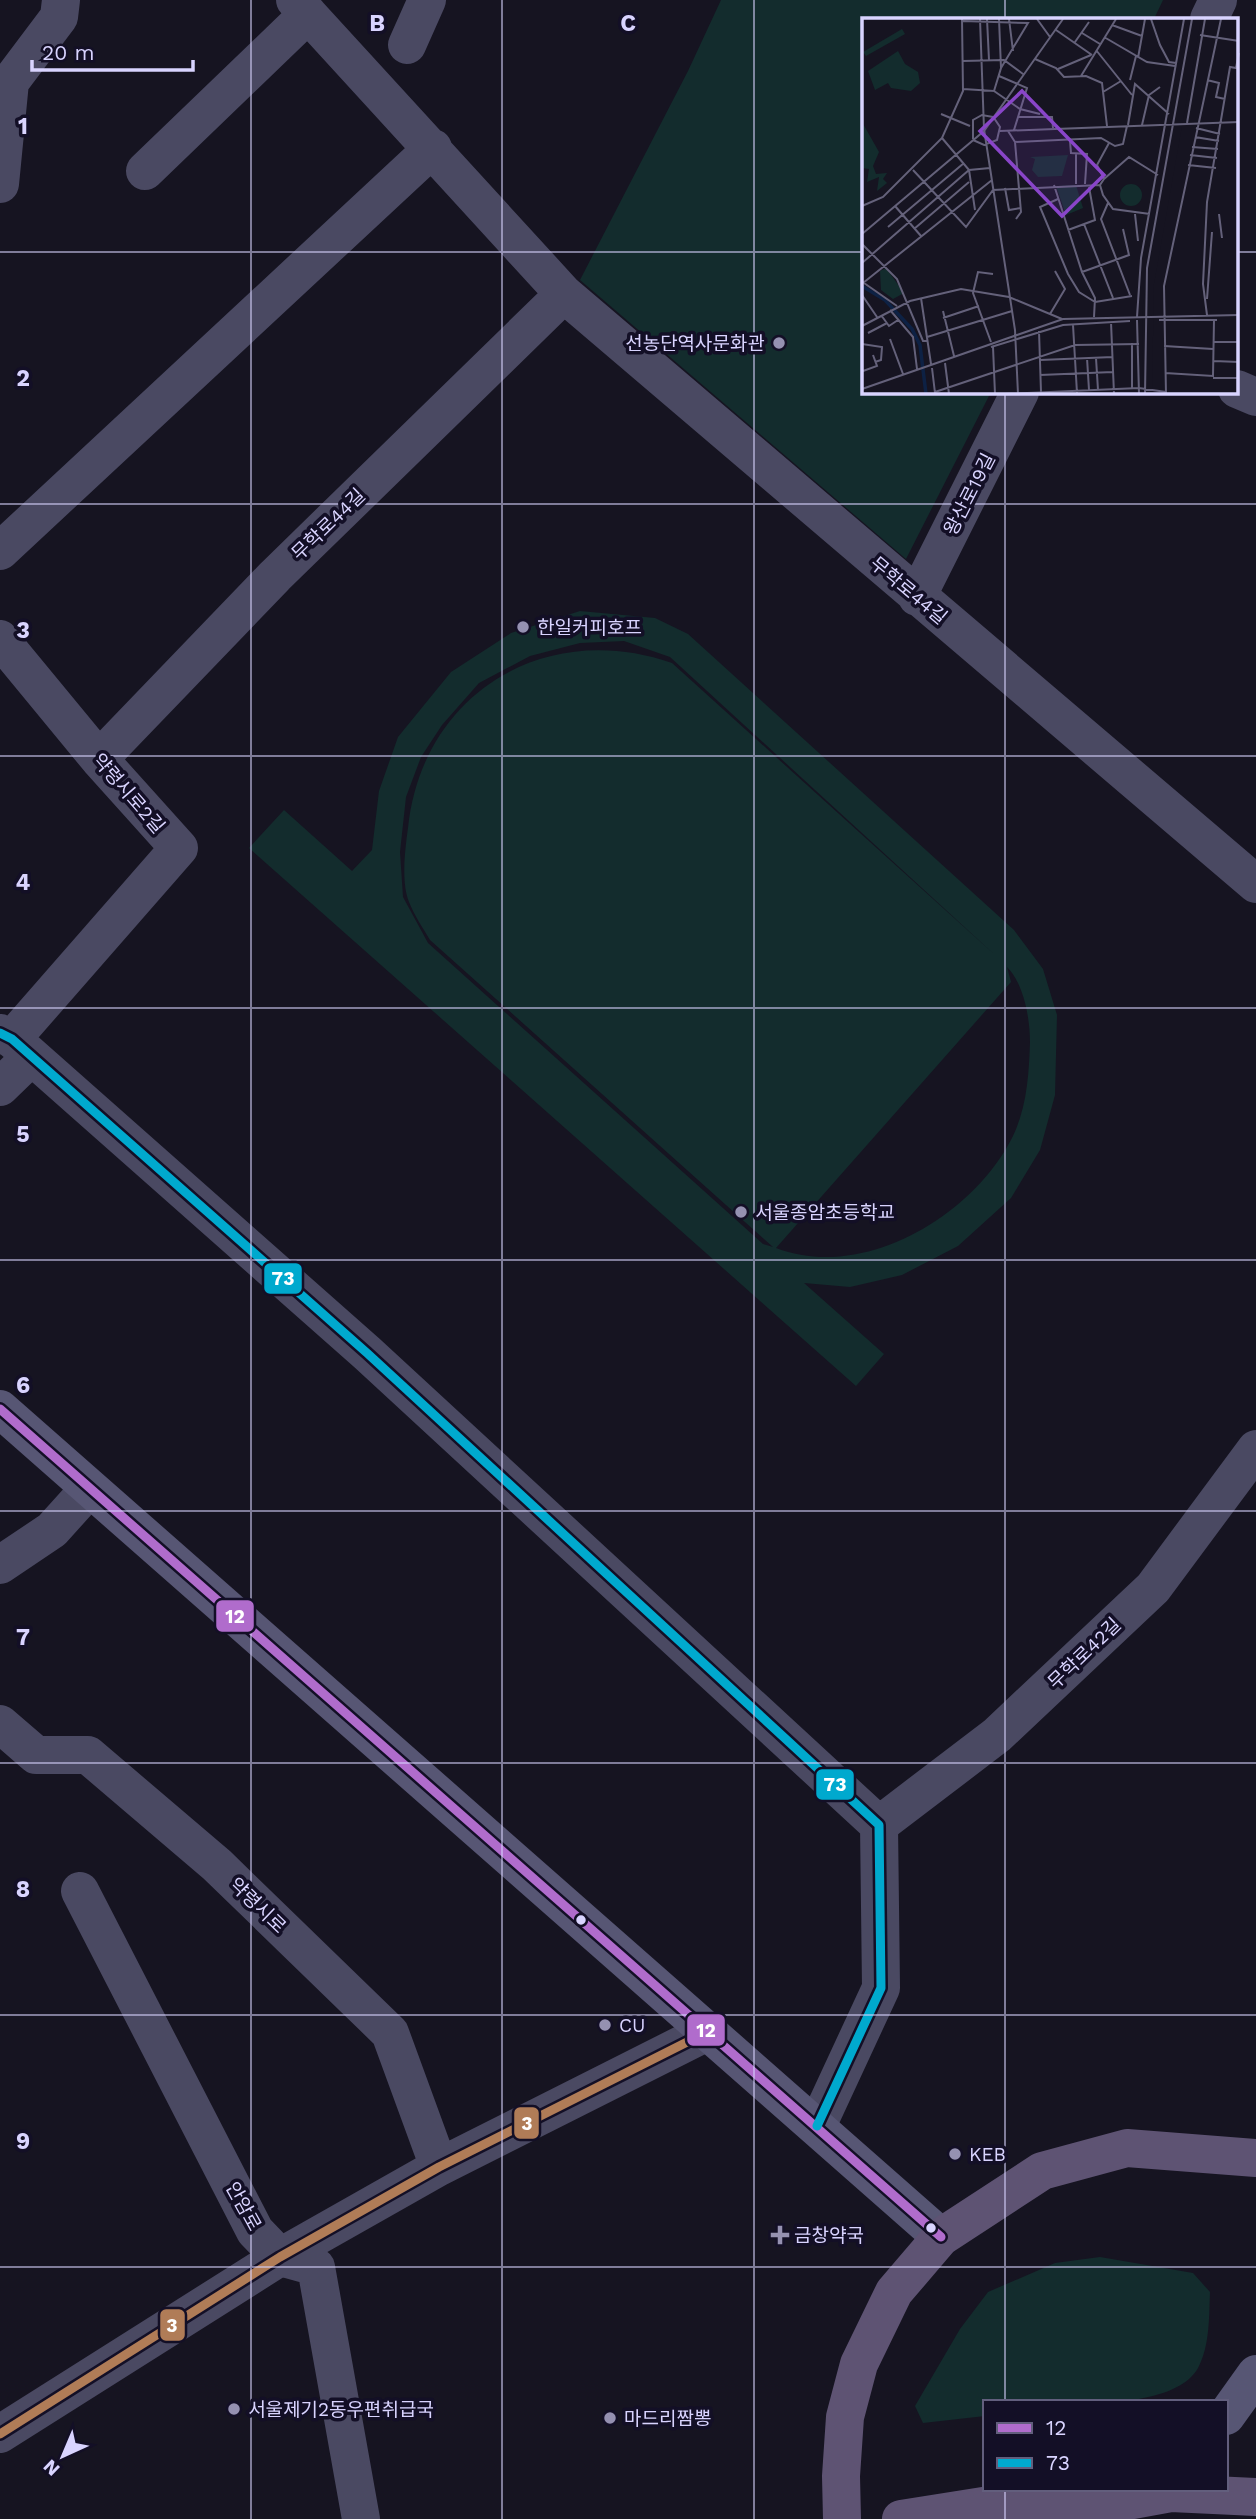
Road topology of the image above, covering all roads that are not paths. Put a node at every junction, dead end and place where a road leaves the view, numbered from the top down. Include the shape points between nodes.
1 (61, 0) edge
2 (427, 0) edge
3 (1219, 0) edge
4 (301, 7) edge
5 (1210, 18) edge
6 (407, 45) dead end
7 (433, 148) junction
8 (145, 171) dead end
9 (0, 184) edge
10 (564, 295) junction
11 (1238, 389) edge
12 (1019, 394) edge
13 (1256, 397) edge
14 (0, 551) edge
15 (917, 597) junction
16 (0, 639) edge
17 (99, 759) junction
18 (1256, 884) edge
19 (14, 1043) edge
20 (0, 1087) edge
21 (0, 1409) edge
22 (1256, 1449) edge
23 (89, 1489) junction
24 (0, 1565) edge
25 (0, 1724) edge
26 (879, 1825) junction
27 (80, 1891) dead end
28 (709, 2031) junction
29 (817, 2126) junction
30 (1256, 2158) edge
31 (439, 2167) junction
32 (941, 2237) junction
33 (280, 2257) junction
34 (1256, 2374) edge
35 (1228, 2413) edge
36 (0, 2434) edge
37 (1228, 2478) edge
38 (1256, 2479) edge
39 (1081, 2491) edge
40 (1256, 2497) edge
41 (1164, 2500) edge
42 (361, 2519) edge
43 (842, 2519) edge
44 (901, 2519) edge
45 (1030, 2519) edge

1 - 9 street via 59,16 10,82
2 - 6 street
3 - 5 street
4 - 7 street, 무학로44길
4 - 8 street, 무학로44길
7 - 10 street, 무학로44길
7 - 14 street
10 - 15 street, 무학로44길
10 - 17 street, 무학로44길 via 275,576
11 - 13 street
12 - 15 street, 왕산로19길
15 - 18 street, 무학로44길
16 - 17 street, 약령시로2길
17 - 19 street, 약령시로2길 via 179,848
19 - 20 street
19 - 26 street via 368,1353
21 - 23 main road
22 - 26 street, 무학로42길 via 1153,1588 997,1735
23 - 24 street via 52,1530
23 - 28 main road
25 - 31 street, 약령시로 via 36,1755 88,1755 217,1865 390,2033
26 - 29 street via 881,1988
27 - 33 street, 안암로 via 255,2231
28 - 29 main road
28 - 31 street
29 - 32 main road
30 - 32 main road via 1127,2148 1042,2171
31 - 33 street
32 - 43 main road via 894,2292 859,2364 845,2417
33 - 36 street
33 - 42 street via 316,2267
34 - 35 main road
37 - 38 main road
39 - 44 main road
40 - 41 main road
41 - 45 main road

